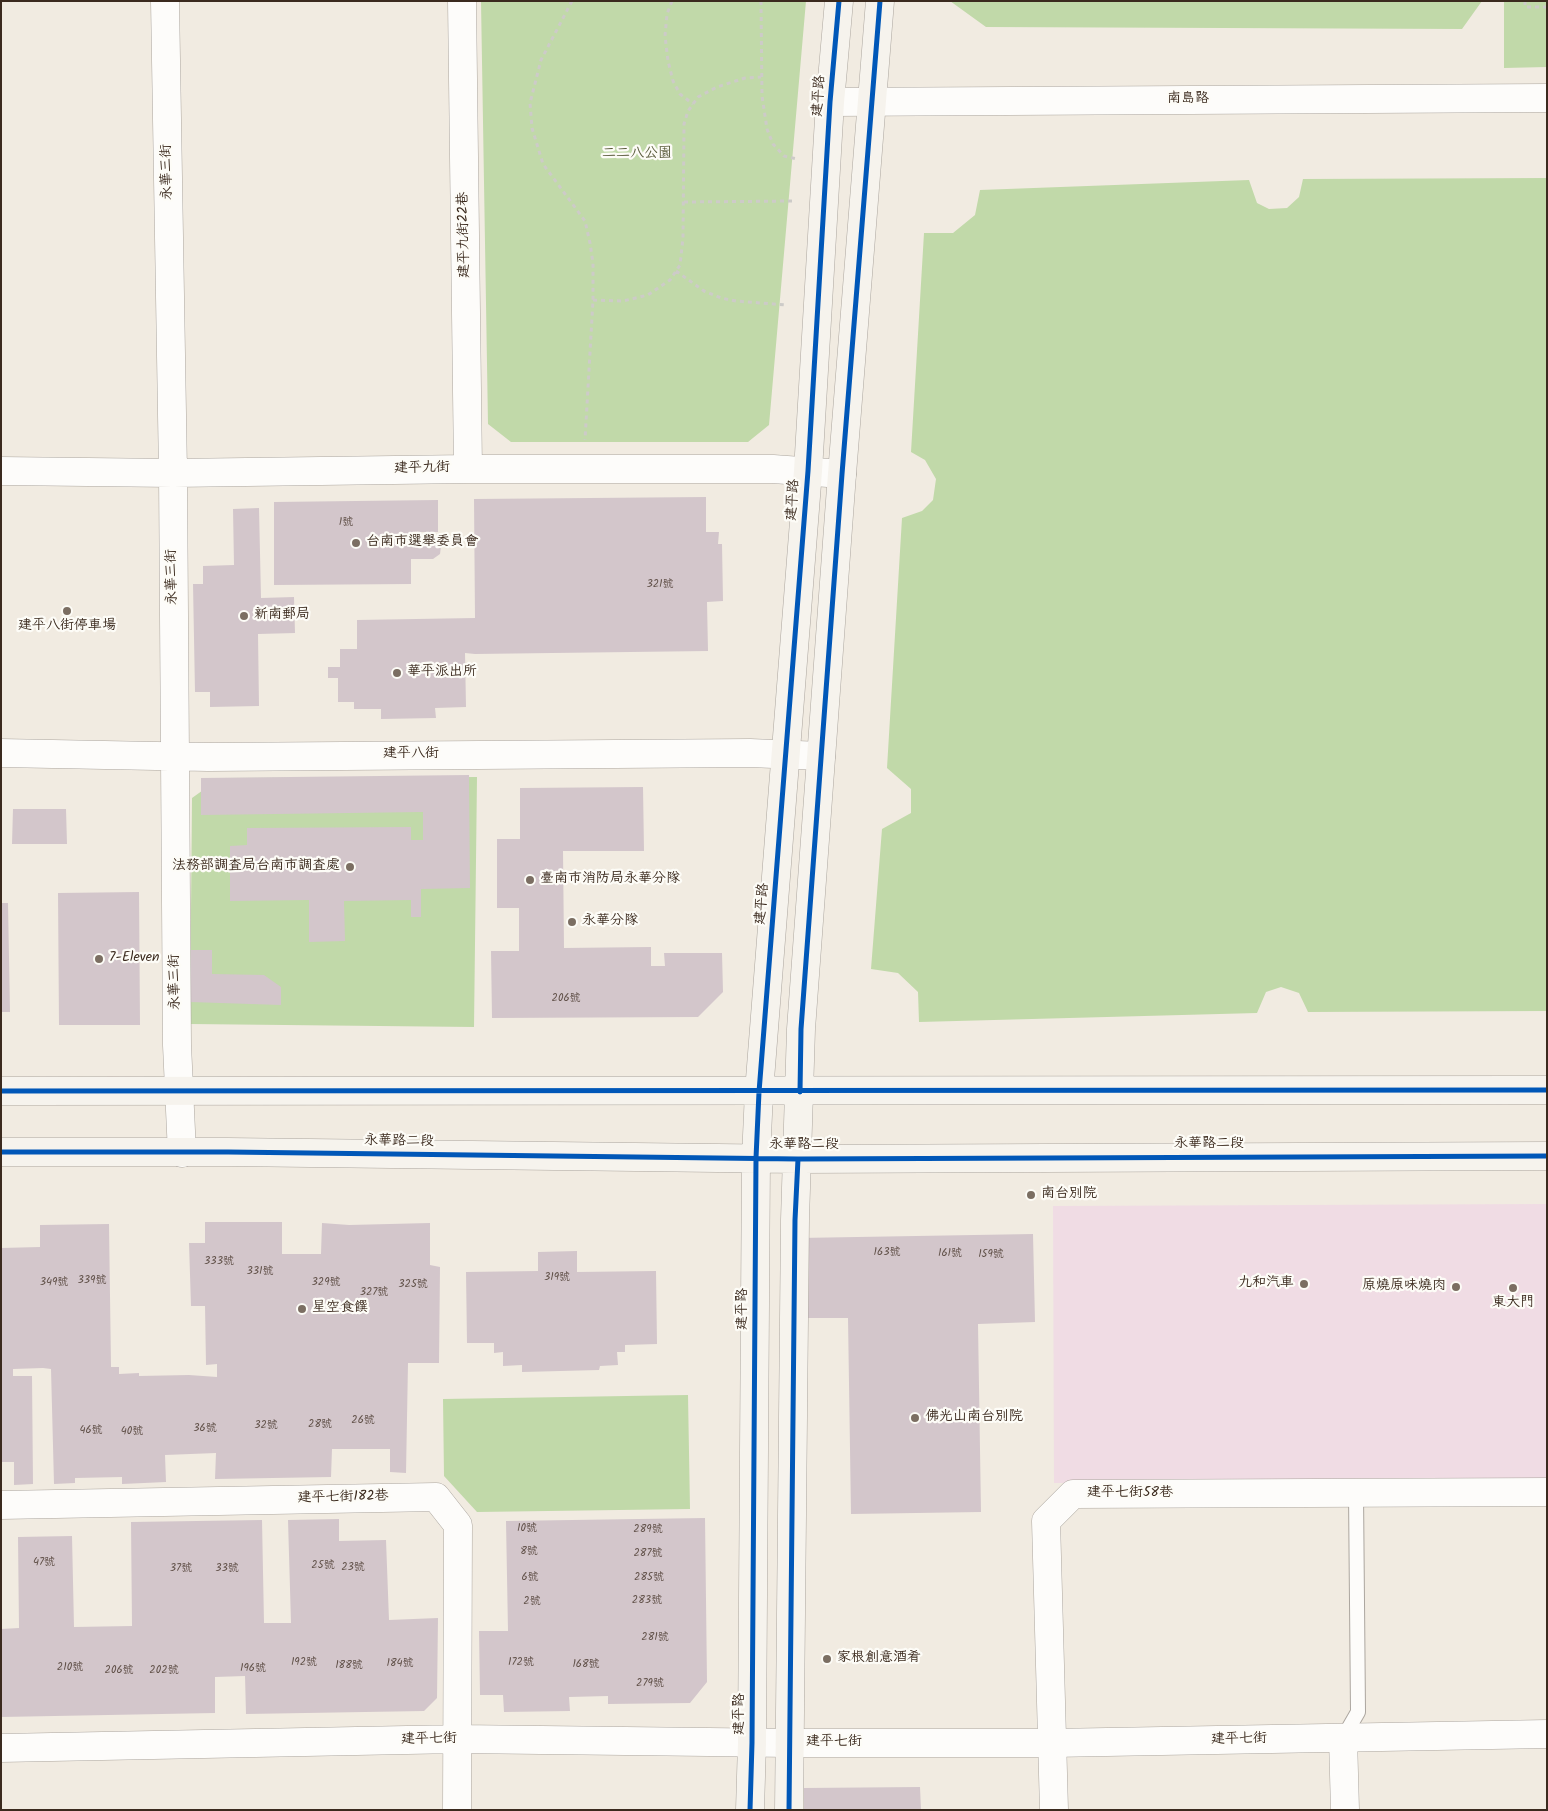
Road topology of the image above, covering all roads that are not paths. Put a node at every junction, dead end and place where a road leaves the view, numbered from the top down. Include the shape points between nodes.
1 (165, 1) edge
2 (462, 1) edge
3 (839, 1) edge
4 (880, 1) edge
5 (1547, 98) edge
6 (830, 102) junction
7 (871, 102) junction
8 (468, 469) junction
9 (1, 471) edge
10 (808, 472) junction
11 (173, 473) junction
12 (842, 474) junction
13 (1, 753) edge
14 (786, 753) junction
15 (821, 756) junction
16 (174, 757) junction
17 (179, 1090) junction
18 (1547, 1090) edge
19 (1, 1091) edge
20 (759, 1092) junction
21 (800, 1092) junction
22 (1, 1152) edge
23 (182, 1153) junction
24 (1547, 1156) edge
25 (756, 1158) junction
26 (798, 1159) junction
27 (1547, 1492) edge
28 (1356, 1493) junction
29 (1, 1505) edge
30 (1547, 1734) edge
31 (1343, 1738) junction
32 (458, 1739) junction
33 (752, 1743) junction
34 (1052, 1743) junction
35 (791, 1744) junction
36 (1, 1748) edge
37 (457, 1810) edge
38 (750, 1810) edge
39 (789, 1810) edge
40 (1054, 1810) edge
41 (1345, 1810) edge

1 - 11 street, 永華三街
2 - 8 street, 建平九街22巷
3 - 6 street, 建平路
4 - 7 street
5 - 7 street, 南島路
6 - 7 street, 南島路
6 - 10 street, 建平路
7 - 12 street
8 - 10 street, 建平九街 via 773,469
8 - 11 street, 建平九街
9 - 11 street, 建平九街
10 - 12 street, 建平九街
10 - 14 street, 建平路
11 - 16 street, 永華三街
12 - 15 street
13 - 16 street, 建平八街
14 - 15 street, 建平八街
14 - 16 street, 建平八街
14 - 20 street, 建平路
15 - 21 street via 801,1029
16 - 17 street, 永華三街
17 - 19 street
17 - 20 street
17 - 23 street, 永華三街
18 - 21 street
20 - 21 street
20 - 25 street, 建平路
21 - 26 street
22 - 23 street, 永華路二段
23 - 25 street, 永華路二段
24 - 26 street, 永華路二段
25 - 26 street, 永華路二段
25 - 33 street, 建平路
26 - 35 street
27 - 28 street, 建平七街58巷
28 - 31 lane via 1358,1712
28 - 34 street, 建平七街58巷 via 1073,1494 1046,1521
29 - 32 street, 建平七街182巷 via 436,1497 458,1525
30 - 31 street, 建平七街
31 - 34 street, 建平七街
31 - 41 street
32 - 33 street, 建平七街
32 - 36 street, 建平七街
32 - 37 street
33 - 35 street, 建平七街
33 - 38 street, 建平路
34 - 35 street, 建平七街
34 - 40 street, 建平七街58巷
35 - 39 street

